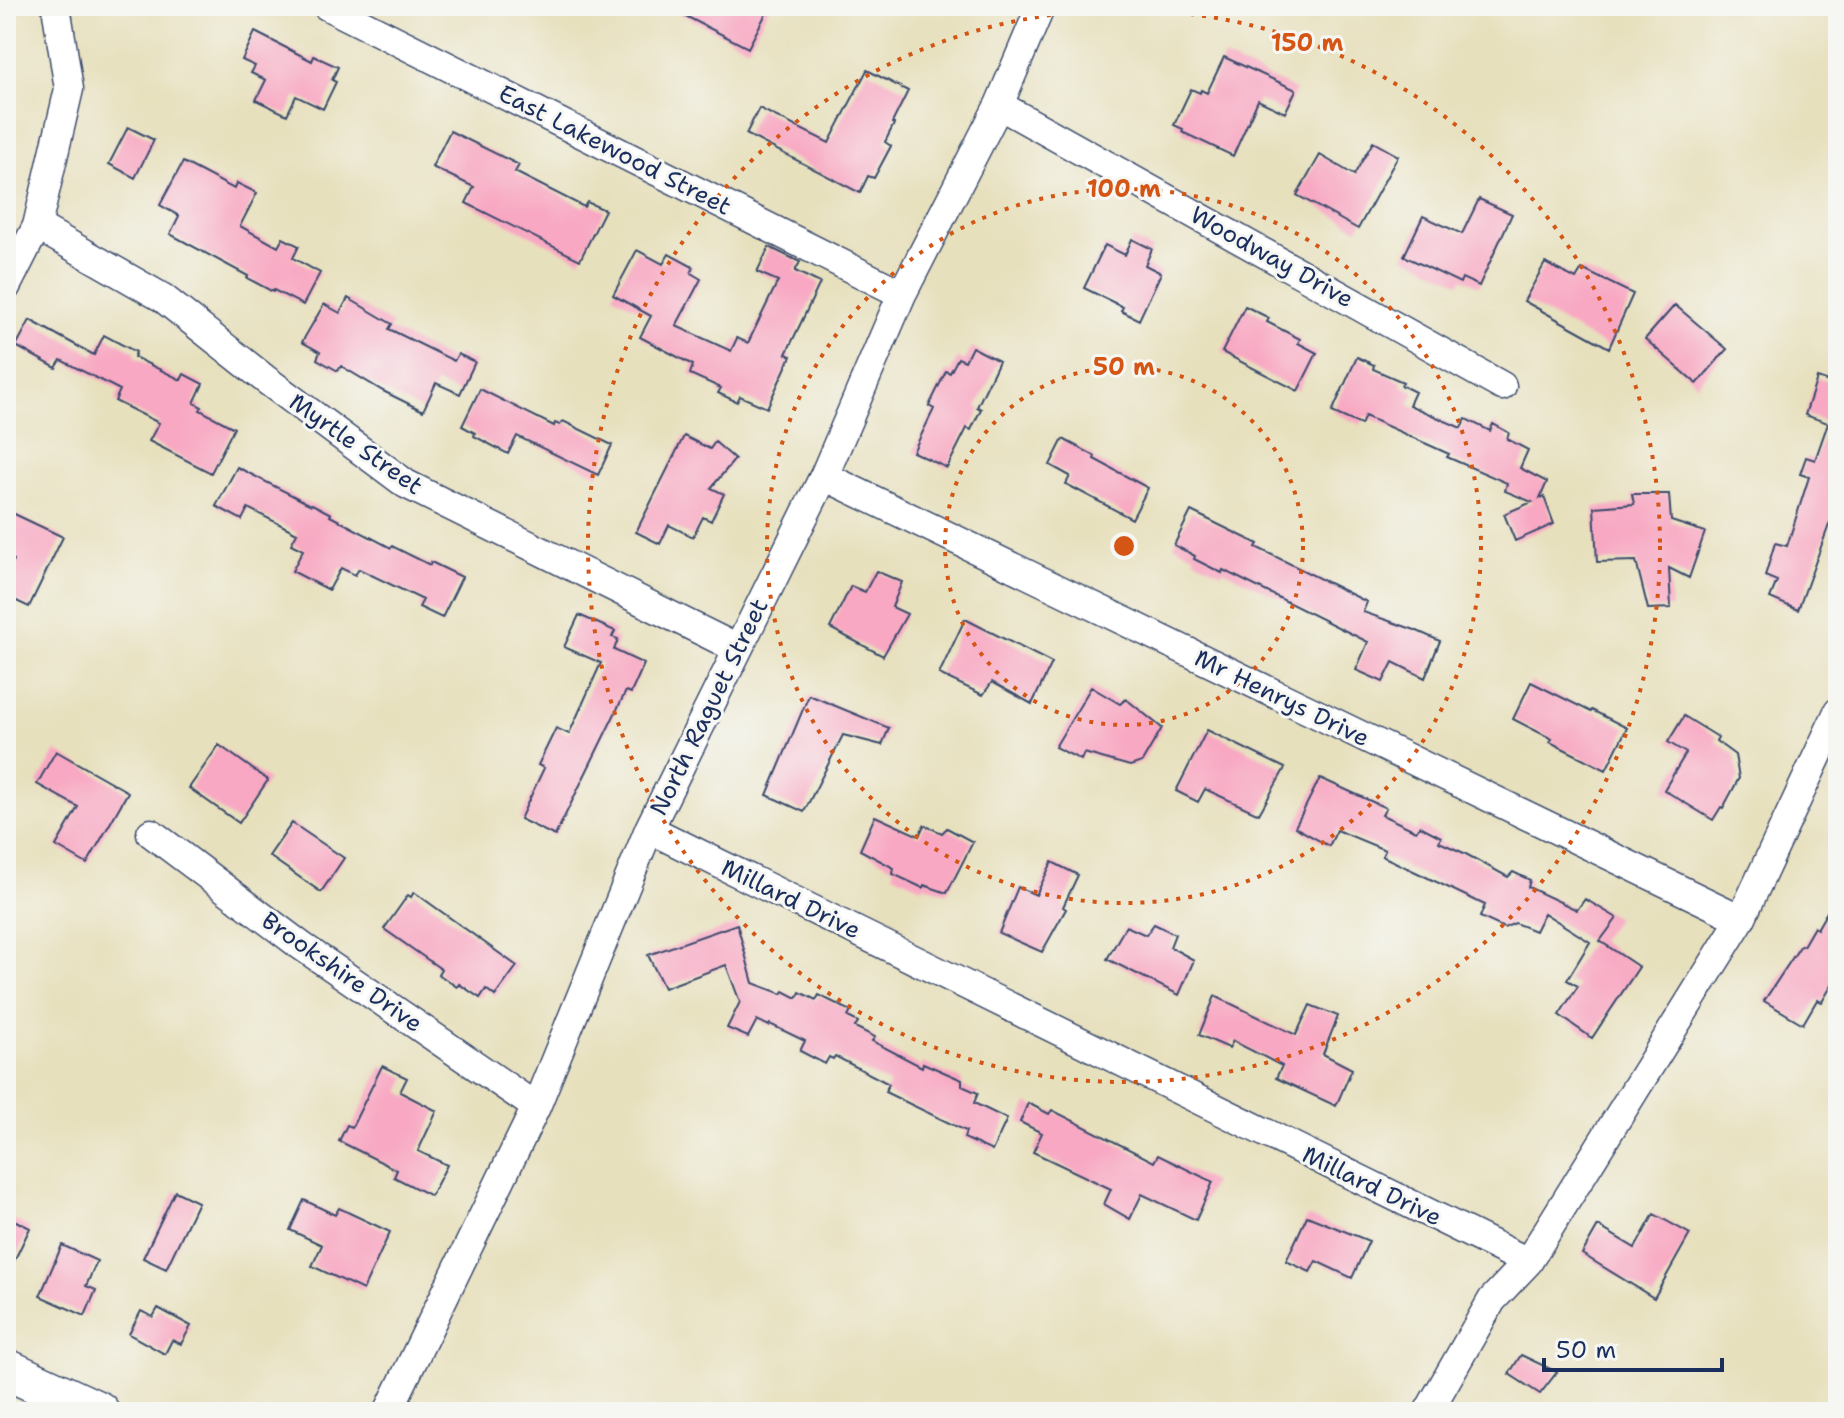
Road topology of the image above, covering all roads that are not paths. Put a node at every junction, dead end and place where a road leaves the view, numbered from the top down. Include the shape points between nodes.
1 (56, 6) edge
2 (327, 6) edge
3 (1041, 6) edge
4 (999, 105) junction
5 (37, 226) junction
6 (6, 287) edge
7 (902, 294) junction
8 (1502, 386) dead end
9 (824, 476) junction
10 (738, 649) junction
11 (1838, 712) edge
12 (649, 829) junction
13 (151, 833) dead end
14 (1741, 919) junction
15 (536, 1107) junction
16 (1528, 1262) junction
17 (6, 1369) edge
18 (99, 1412) edge
19 (388, 1412) edge
20 (1428, 1412) edge

1 - 5 street via 69,89
2 - 7 street, East Lakewood Street
3 - 4 street, North Raguet Street
4 - 7 street, North Raguet Street
4 - 8 street, Woodway Drive
5 - 6 street
5 - 10 street, Myrtle Street via 163,298 406,484
7 - 9 street, North Raguet Street
9 - 10 street, North Raguet Street
9 - 14 street, Mr Henrys Drive
10 - 12 street, North Raguet Street
11 - 14 street
12 - 15 street, North Raguet Street
12 - 16 street, Millard Drive
13 - 15 street, Brookshire Drive via 300,945
14 - 16 street
15 - 19 street, North Raguet Street
16 - 20 street via 1492,1300
17 - 18 main road

